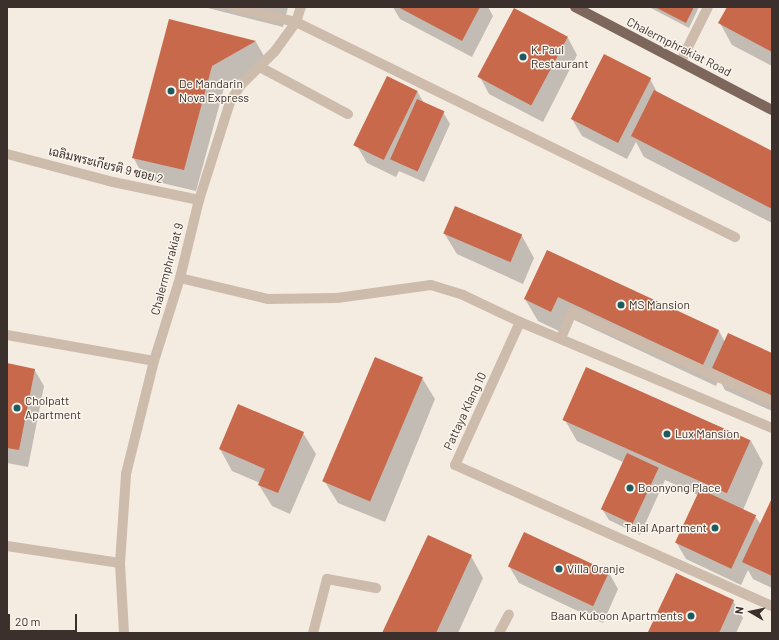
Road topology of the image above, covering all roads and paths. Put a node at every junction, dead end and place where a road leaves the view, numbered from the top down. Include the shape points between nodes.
1 (233, 7) edge
2 (301, 7) edge
3 (575, 7) edge
4 (708, 7) edge
5 (296, 22) junction
6 (680, 61) junction
7 (258, 66) junction
8 (772, 110) edge
9 (348, 114) dead end
10 (7, 154) edge
11 (199, 200) junction
12 (734, 237) dead end
13 (180, 278) junction
14 (520, 322) junction
15 (7, 335) edge
16 (561, 338) junction
17 (154, 361) junction
18 (772, 401) edge
19 (772, 428) edge
20 (7, 546) edge
21 (120, 562) junction
22 (376, 588) dead end
23 (772, 606) edge
24 (509, 614) dead end
25 (124, 633) edge
26 (313, 633) edge
27 (499, 633) edge

1 - 5 street
2 - 5 street, Chalermphrakiat 9
3 - 6 main road, Chalermphrakiat Road
4 - 6 street
5 - 7 street, Chalermphrakiat 9 via 275,51
5 - 12 street
6 - 8 main road, Chalermphrakiat Road
7 - 9 street
7 - 11 street, Chalermphrakiat 9 via 230,102
10 - 11 street, เฉลิมพระเกียรติ 9 ซอย 2 via 113,182
11 - 13 street, Chalermphrakiat 9
13 - 14 street via 268,299 337,298 431,285 463,296
13 - 17 street, Chalermphrakiat 9
14 - 16 street
14 - 23 street, Pattaya Klang 10 via 454,465
15 - 17 street
16 - 18 street via 572,312
16 - 19 street
17 - 21 street, Chalermphrakiat 9 via 126,474
20 - 21 street
21 - 25 street, Chalermphrakiat 9
22 - 26 street via 327,579
24 - 27 street

